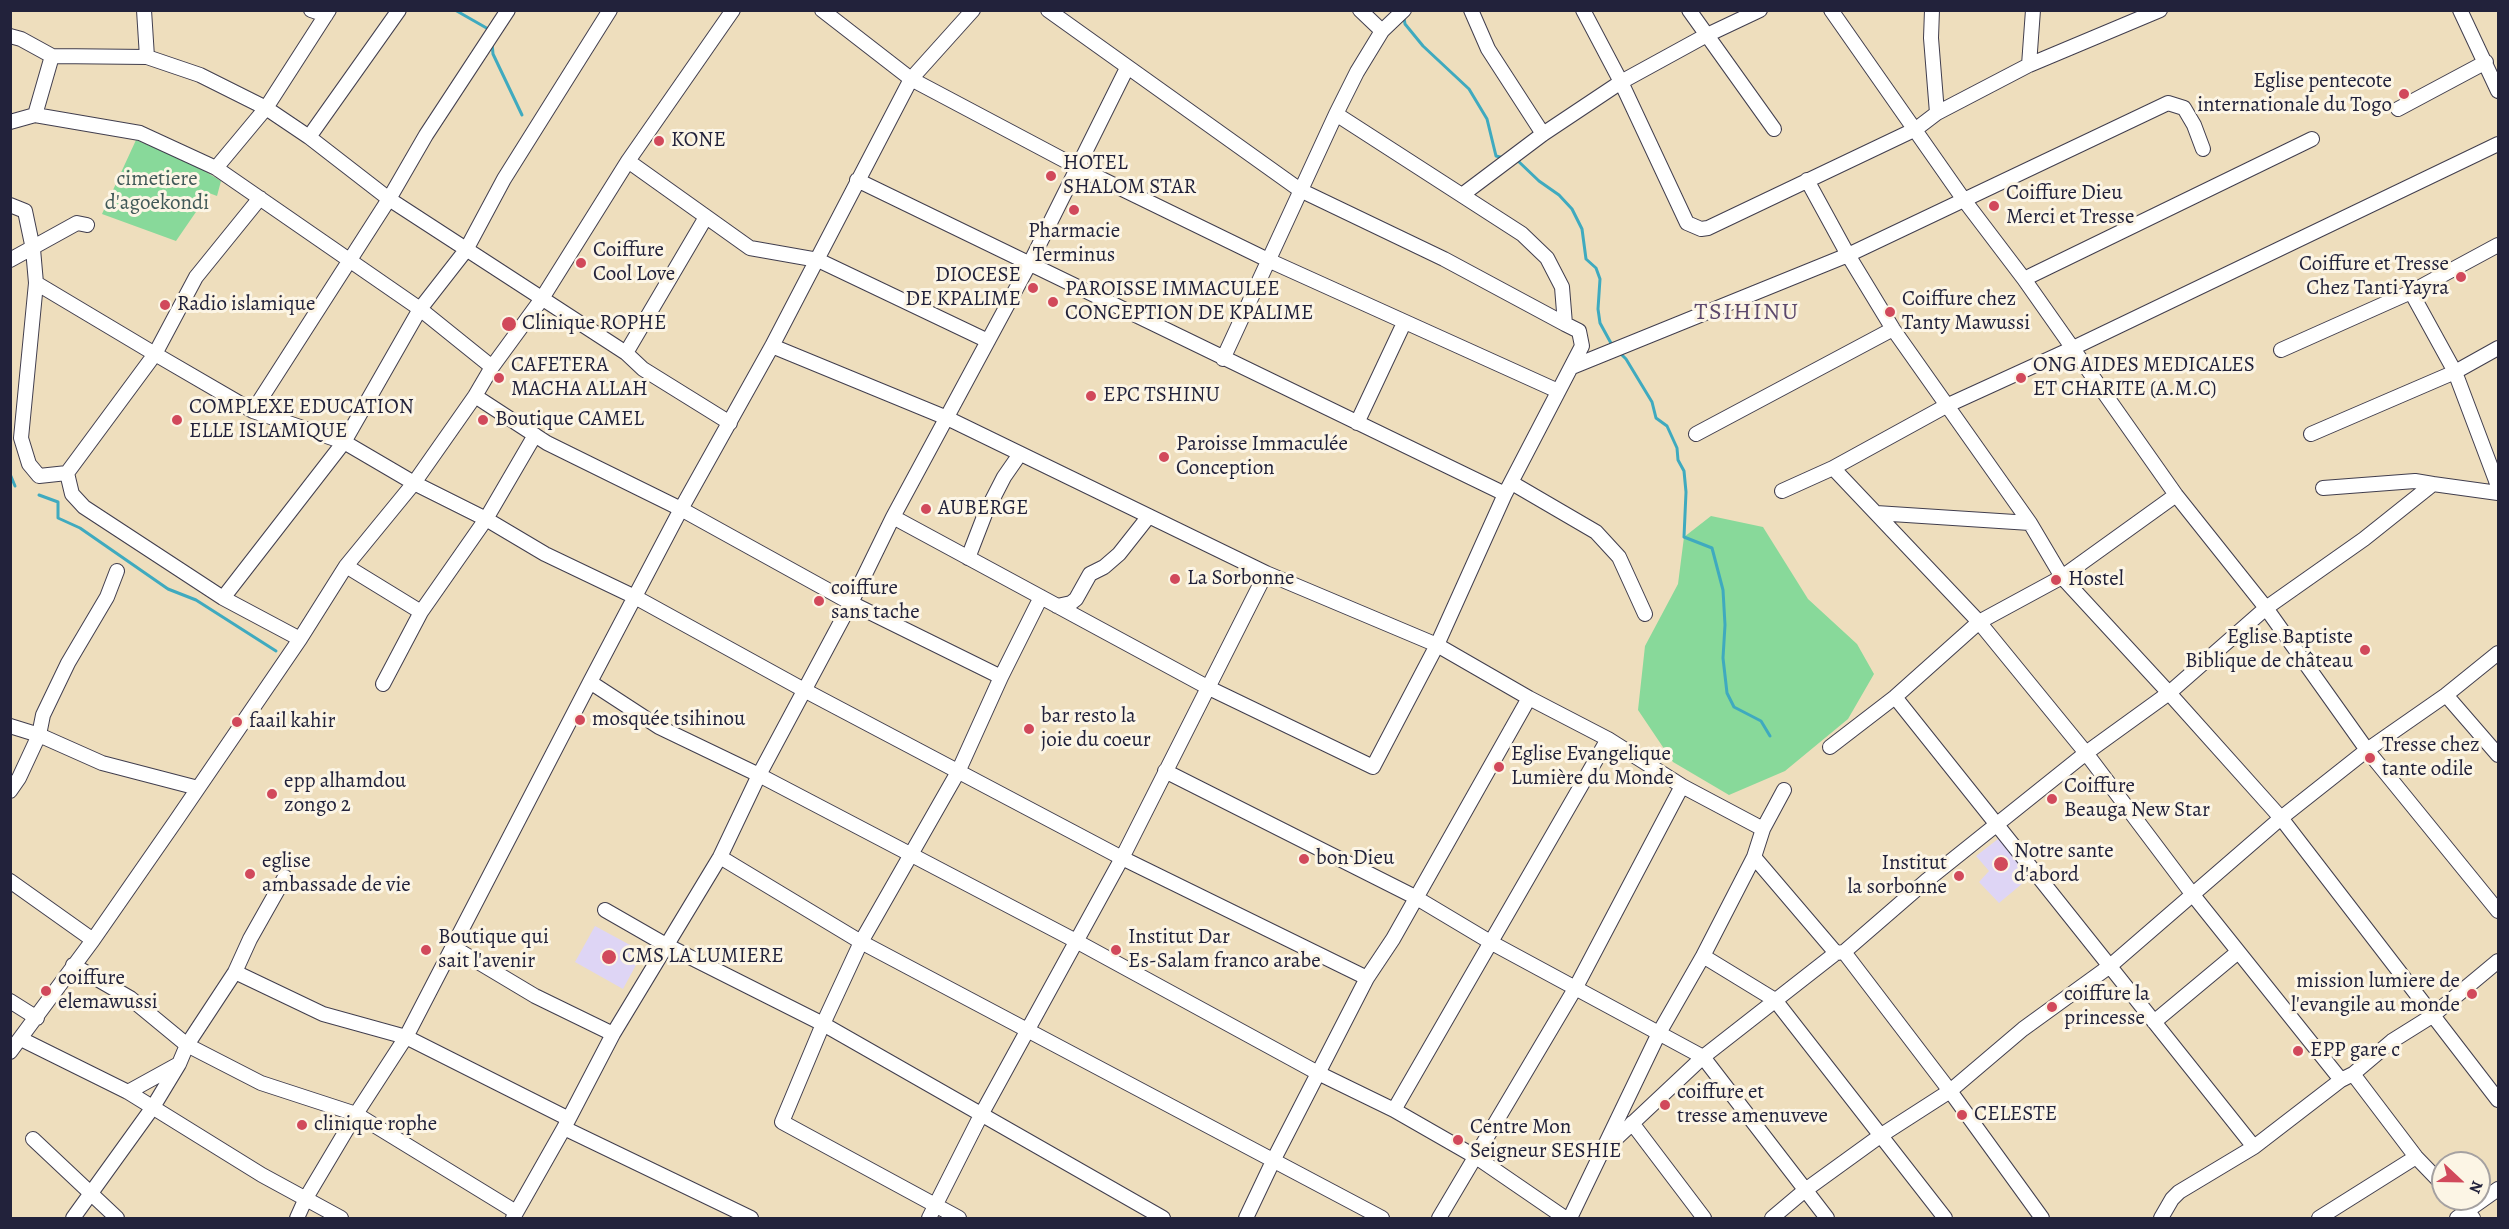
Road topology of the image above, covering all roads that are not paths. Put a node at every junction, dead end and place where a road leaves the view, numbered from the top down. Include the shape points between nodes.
1 (144, 10) edge
2 (311, 10) edge
3 (399, 10) edge
4 (508, 10) edge
5 (610, 10) edge
6 (734, 10) edge
7 (822, 10) edge
8 (973, 10) edge
9 (1048, 10) edge
10 (1360, 10) edge
11 (1404, 10) edge
12 (1471, 10) edge
13 (1583, 10) edge
14 (1689, 10) edge
15 (1760, 10) edge
16 (1831, 10) edge
17 (1932, 10) edge
18 (2033, 10) edge
19 (2160, 10) edge
20 (2460, 10) edge
21 (327, 13) edge
22 (1382, 31) junction
23 (10, 36) edge
24 (1706, 36) junction
25 (52, 56) junction
26 (147, 57) junction
27 (2486, 62) junction
28 (2030, 65) junction
29 (1127, 68) junction
30 (911, 79) junction
31 (1622, 82) junction
32 (2499, 91) edge
33 (266, 108) junction
34 (2398, 109) dead end
35 (1937, 113) junction
36 (1336, 114) junction
37 (35, 115) junction
38 (10, 122) edge
39 (1773, 129) dead end
40 (1916, 129) junction
41 (1543, 134) junction
42 (309, 137) junction
43 (2312, 139) dead end
44 (2499, 144) edge
45 (2203, 149) dead end
46 (628, 161) junction
47 (1077, 167) junction
48 (216, 168) junction
49 (857, 180) junction
50 (1807, 180) junction
51 (1300, 190) junction
52 (1462, 195) junction
53 (260, 198) junction
54 (389, 199) junction
55 (1964, 200) junction
56 (10, 205) edge
57 (706, 217) junction
58 (87, 225) dead end
59 (2499, 245) edge
60 (33, 249) junction
61 (466, 250) junction
62 (1848, 255) junction
63 (349, 259) junction
64 (10, 260) edge
65 (818, 260) junction
66 (1268, 260) junction
67 (1030, 263) junction
68 (2024, 279) junction
69 (36, 283) junction
70 (2411, 292) junction
71 (541, 300) junction
72 (420, 309) junction
73 (1404, 323) junction
74 (1565, 324) junction
75 (1893, 329) junction
76 (988, 340) junction
77 (772, 346) junction
78 (2073, 348) junction
79 (2499, 348) edge
80 (2281, 350) dead end
81 (626, 353) junction
82 (155, 354) junction
83 (1223, 359) junction
84 (492, 367) junction
85 (1572, 367) junction
86 (2455, 372) junction
87 (1558, 391) junction
88 (475, 396) junction
89 (1946, 406) junction
90 (253, 411) junction
91 (947, 418) junction
92 (730, 423) junction
93 (1357, 423) junction
94 (1696, 434) dead end
95 (2311, 434) dead end
96 (535, 435) junction
97 (344, 442) junction
98 (1020, 454) junction
99 (1833, 468) junction
100 (67, 473) junction
101 (414, 483) junction
102 (2433, 484) junction
103 (2499, 486) edge
104 (1509, 488) junction
105 (2323, 488) dead end
106 (1782, 491) dead end
107 (2499, 493) edge
108 (2176, 495) junction
109 (681, 509) junction
110 (1876, 513) junction
111 (1149, 516) junction
112 (893, 517) junction
113 (486, 519) junction
114 (2030, 523) junction
115 (968, 558) junction
116 (346, 566) junction
117 (117, 571) dead end
118 (1266, 573) junction
119 (2061, 577) junction
120 (635, 597) junction
121 (1041, 597) junction
122 (223, 598) junction
123 (851, 603) junction
124 (1057, 606) junction
125 (2266, 608) junction
126 (421, 612) junction
127 (1646, 614) dead end
128 (1979, 622) junction
129 (300, 639) junction
130 (1437, 645) junction
131 (2499, 653) edge
132 (1001, 677) junction
133 (590, 682) junction
134 (383, 684) dead end
135 (1209, 688) junction
136 (804, 690) junction
137 (2169, 693) junction
138 (2446, 695) junction
139 (1895, 697) junction
140 (1529, 698) junction
141 (10, 726) edge
142 (39, 735) junction
143 (1608, 739) junction
144 (1830, 747) dead end
145 (2367, 750) junction
146 (2085, 753) junction
147 (2499, 755) edge
148 (1165, 771) junction
149 (958, 772) junction
150 (759, 774) junction
151 (1682, 786) junction
152 (198, 788) junction
153 (1784, 790) dead end
154 (10, 791) edge
155 (2281, 818) junction
156 (1998, 826) junction
157 (1763, 829) junction
158 (910, 856) junction
159 (720, 857) junction
160 (1754, 857) junction
161 (1122, 858) junction
162 (285, 877) dead end
163 (10, 881) edge
164 (2193, 895) junction
165 (1415, 897) junction
166 (605, 910) dead end
167 (2499, 911) edge
168 (93, 940) junction
169 (1076, 941) junction
170 (861, 942) junction
171 (1492, 943) junction
172 (666, 945) junction
173 (453, 947) junction
174 (1840, 952) junction
175 (2238, 952) junction
176 (1703, 956) junction
177 (2499, 961) edge
178 (73, 965) junction
179 (2110, 966) junction
180 (235, 972) junction
181 (1367, 978) junction
182 (1576, 987) junction
183 (1775, 1000) junction
184 (10, 1001) edge
185 (2432, 1016) junction
186 (37, 1018) junction
187 (2154, 1022) junction
188 (823, 1024) junction
189 (1027, 1029) junction
190 (1659, 1033) junction
191 (613, 1034) junction
192 (406, 1036) junction
193 (21, 1039) junction
194 (187, 1045) junction
195 (10, 1052) edge
196 (1703, 1057) junction
197 (179, 1064) junction
198 (1318, 1073) junction
199 (2347, 1077) junction
200 (1950, 1091) junction
201 (128, 1092) junction
202 (2499, 1100) edge
203 (153, 1107) junction
204 (1394, 1110) junction
205 (356, 1114) junction
206 (981, 1114) junction
207 (566, 1123) junction
208 (1632, 1123) junction
209 (1880, 1136) junction
210 (33, 1139) dead end
211 (2254, 1147) junction
212 (1605, 1149) junction
213 (1476, 1157) junction
214 (2416, 1157) junction
215 (1274, 1159) junction
216 (2431, 1173) edge
217 (2499, 1189) edge
218 (1804, 1191) junction
219 (91, 1194) junction
220 (306, 1198) junction
221 (936, 1206) junction
222 (515, 1215) edge
223 (2466, 1216) edge
224 (73, 1218) edge
225 (117, 1218) edge
226 (297, 1218) edge
227 (341, 1218) edge
228 (751, 1218) edge
229 (929, 1218) edge
230 (959, 1218) edge
231 (1163, 1218) edge
232 (1246, 1218) edge
233 (1382, 1218) edge
234 (1438, 1218) edge
235 (1565, 1218) edge
236 (1570, 1218) edge
237 (1704, 1218) edge
238 (1772, 1218) edge
239 (1827, 1218) edge
240 (1945, 1218) edge
241 (2042, 1218) edge
242 (2161, 1218) edge
243 (2319, 1218) edge

1 - 26 street
2 - 21 street
3 - 42 street
4 - 54 street
5 - 61 street via 504,179
6 - 46 street
7 - 30 street
8 - 30 street
9 - 29 street
10 - 22 street
11 - 22 street
12 - 41 street via 1488,48
13 - 31 street
14 - 24 street
15 - 24 street
16 - 40 street
17 - 35 street
18 - 28 street
19 - 28 street
20 - 27 street
21 - 33 street
22 - 36 street
23 - 25 street
24 - 31 street
24 - 39 street
25 - 26 street
25 - 37 street
26 - 33 street via 200,75
27 - 32 street
27 - 34 street
28 - 35 street
29 - 47 street
29 - 51 street
30 - 47 street
30 - 49 street
31 - 41 street
31 - 50 street via 1687,223 1694,227 1708,228
33 - 42 street
33 - 48 street
35 - 40 street
36 - 51 street
36 - 52 street
37 - 38 street
37 - 48 street via 140,133
40 - 50 street
40 - 55 street
41 - 52 street
42 - 54 street
43 - 68 street
44 - 78 street
45 - 55 street via 2184,108 2168,103
46 - 57 street
46 - 71 street
47 - 66 street
47 - 67 street
48 - 53 street
49 - 65 street
49 - 67 street
50 - 62 street
51 - 66 street
51 - 74 street via 1444,259
52 - 74 street via 1522,234 1547,258 1562,287
53 - 63 street
53 - 82 street via 196,277
54 - 61 street
54 - 63 street
55 - 62 street
55 - 68 street
56 - 60 street via 25,211
57 - 65 street via 750,248
57 - 81 street
58 - 60 street via 77,223
59 - 70 street
60 - 64 street
60 - 69 street
61 - 71 street
61 - 72 street
62 - 75 street
62 - 85 street
63 - 72 street
63 - 90 street
65 - 76 street
65 - 77 street
66 - 73 street
66 - 83 street
67 - 76 street
67 - 83 street
68 - 78 street
69 - 82 street
69 - 100 street via 21,438 29,464 39,476
70 - 80 street
70 - 86 street
71 - 81 street
71 - 84 street
72 - 84 street
72 - 97 street
73 - 87 street
73 - 93 street
74 - 85 street via 1579,331 1582,339
75 - 89 street
75 - 94 street
76 - 91 street
77 - 91 street
77 - 92 street
78 - 89 street
78 - 108 street
79 - 86 street
81 - 92 street via 643,369
82 - 90 street
82 - 100 street
83 - 93 street
84 - 88 street
85 - 87 street
86 - 95 street
86 - 103 street
87 - 104 street
88 - 96 street
88 - 101 street
89 - 99 street
89 - 114 street
90 - 97 street
91 - 98 street
91 - 112 street
92 - 109 street
93 - 104 street
96 - 109 street
96 - 113 street
97 - 101 street
97 - 122 street
98 - 111 street
98 - 115 street via 1004,477
99 - 106 street
99 - 110 street
100 - 122 street via 72,494 84,507
101 - 113 street
101 - 116 street
102 - 105 street via 2415,481
102 - 107 street
102 - 125 street
104 - 127 street via 1596,532 1618,557
104 - 130 street
108 - 119 street
108 - 125 street
109 - 120 street
109 - 123 street
110 - 114 street
110 - 128 street
111 - 118 street
111 - 124 street via 1119,554 1090,574 1076,599
112 - 115 street
112 - 123 street
113 - 120 street via 544,554
113 - 126 street
114 - 119 street
115 - 121 street
116 - 126 street
116 - 129 street
117 - 142 street via 43,715
118 - 130 street
118 - 135 street
119 - 128 street
119 - 137 street
120 - 133 street
120 - 136 street
121 - 124 street
121 - 132 street
122 - 129 street
123 - 132 street
123 - 136 street
124 - 135 street
125 - 137 street
125 - 145 street
126 - 134 street
128 - 139 street
128 - 146 street
129 - 152 street
130 - 135 street via 1373,767
130 - 140 street
131 - 138 street
132 - 149 street
133 - 150 street via 659,727
133 - 173 street
135 - 148 street
136 - 149 street
136 - 150 street
137 - 146 street
137 - 155 street
138 - 145 street
138 - 147 street
139 - 144 street
139 - 156 street
140 - 143 street
140 - 165 street
141 - 142 street
142 - 152 street via 102,763
142 - 154 street
143 - 151 street
143 - 171 street
145 - 155 street
145 - 167 street
146 - 156 street
146 - 164 street
148 - 161 street
148 - 165 street
149 - 158 street
149 - 161 street
150 - 158 street
150 - 159 street
151 - 157 street
151 - 182 street
152 - 168 street
153 - 157 street
155 - 164 street
155 - 185 street
156 - 174 street
156 - 179 street
157 - 160 street
158 - 169 street
158 - 170 street
159 - 170 street
159 - 172 street
160 - 174 street
160 - 176 street
161 - 169 street
161 - 181 street
162 - 180 street
163 - 168 street
164 - 175 street
164 - 179 street
165 - 171 street
165 - 181 street via 1394,939
166 - 172 street
168 - 178 street
169 - 189 street
169 - 198 street
170 - 188 street
170 - 189 street
171 - 182 street
171 - 204 street
172 - 188 street
172 - 191 street
173 - 191 street via 535,996
173 - 192 street
174 - 183 street
174 - 200 street
175 - 187 street
175 - 199 street
176 - 183 street
176 - 190 street
177 - 185 street
178 - 186 street
178 - 194 street via 130,998
179 - 187 street
179 - 200 street via 2023,1029
180 - 192 street via 323,1014
180 - 194 street
181 - 198 street
182 - 190 street
182 - 213 street
183 - 196 street
183 - 209 street
184 - 186 street
185 - 199 street via 2392,1041
185 - 202 street
186 - 193 street
187 - 211 street
188 - 206 street
188 - 221 street via 782,1122
189 - 206 street
189 - 215 street
190 - 196 street
190 - 212 street
191 - 207 street
192 - 205 street
192 - 207 street
193 - 195 street
193 - 201 street
194 - 197 street
194 - 205 street via 261,1083
196 - 208 street
196 - 218 street
197 - 201 street
197 - 203 street
198 - 204 street
198 - 215 street
199 - 211 street
199 - 214 street
200 - 209 street
200 - 241 street
201 - 203 street
203 - 219 street
203 - 220 street
204 - 213 street
205 - 220 street
205 - 222 street
206 - 221 street
206 - 231 street
207 - 222 street
207 - 228 street
208 - 212 street
208 - 237 street
209 - 218 street
209 - 240 street
210 - 219 street
211 - 242 street via 2180,1192
212 - 236 street
213 - 234 street
213 - 235 street
214 - 216 street
214 - 243 street
215 - 232 street
215 - 233 street
217 - 223 street
218 - 238 street
218 - 239 street
219 - 224 street
219 - 225 street
220 - 226 street
220 - 227 street
221 - 229 street
221 - 230 street

